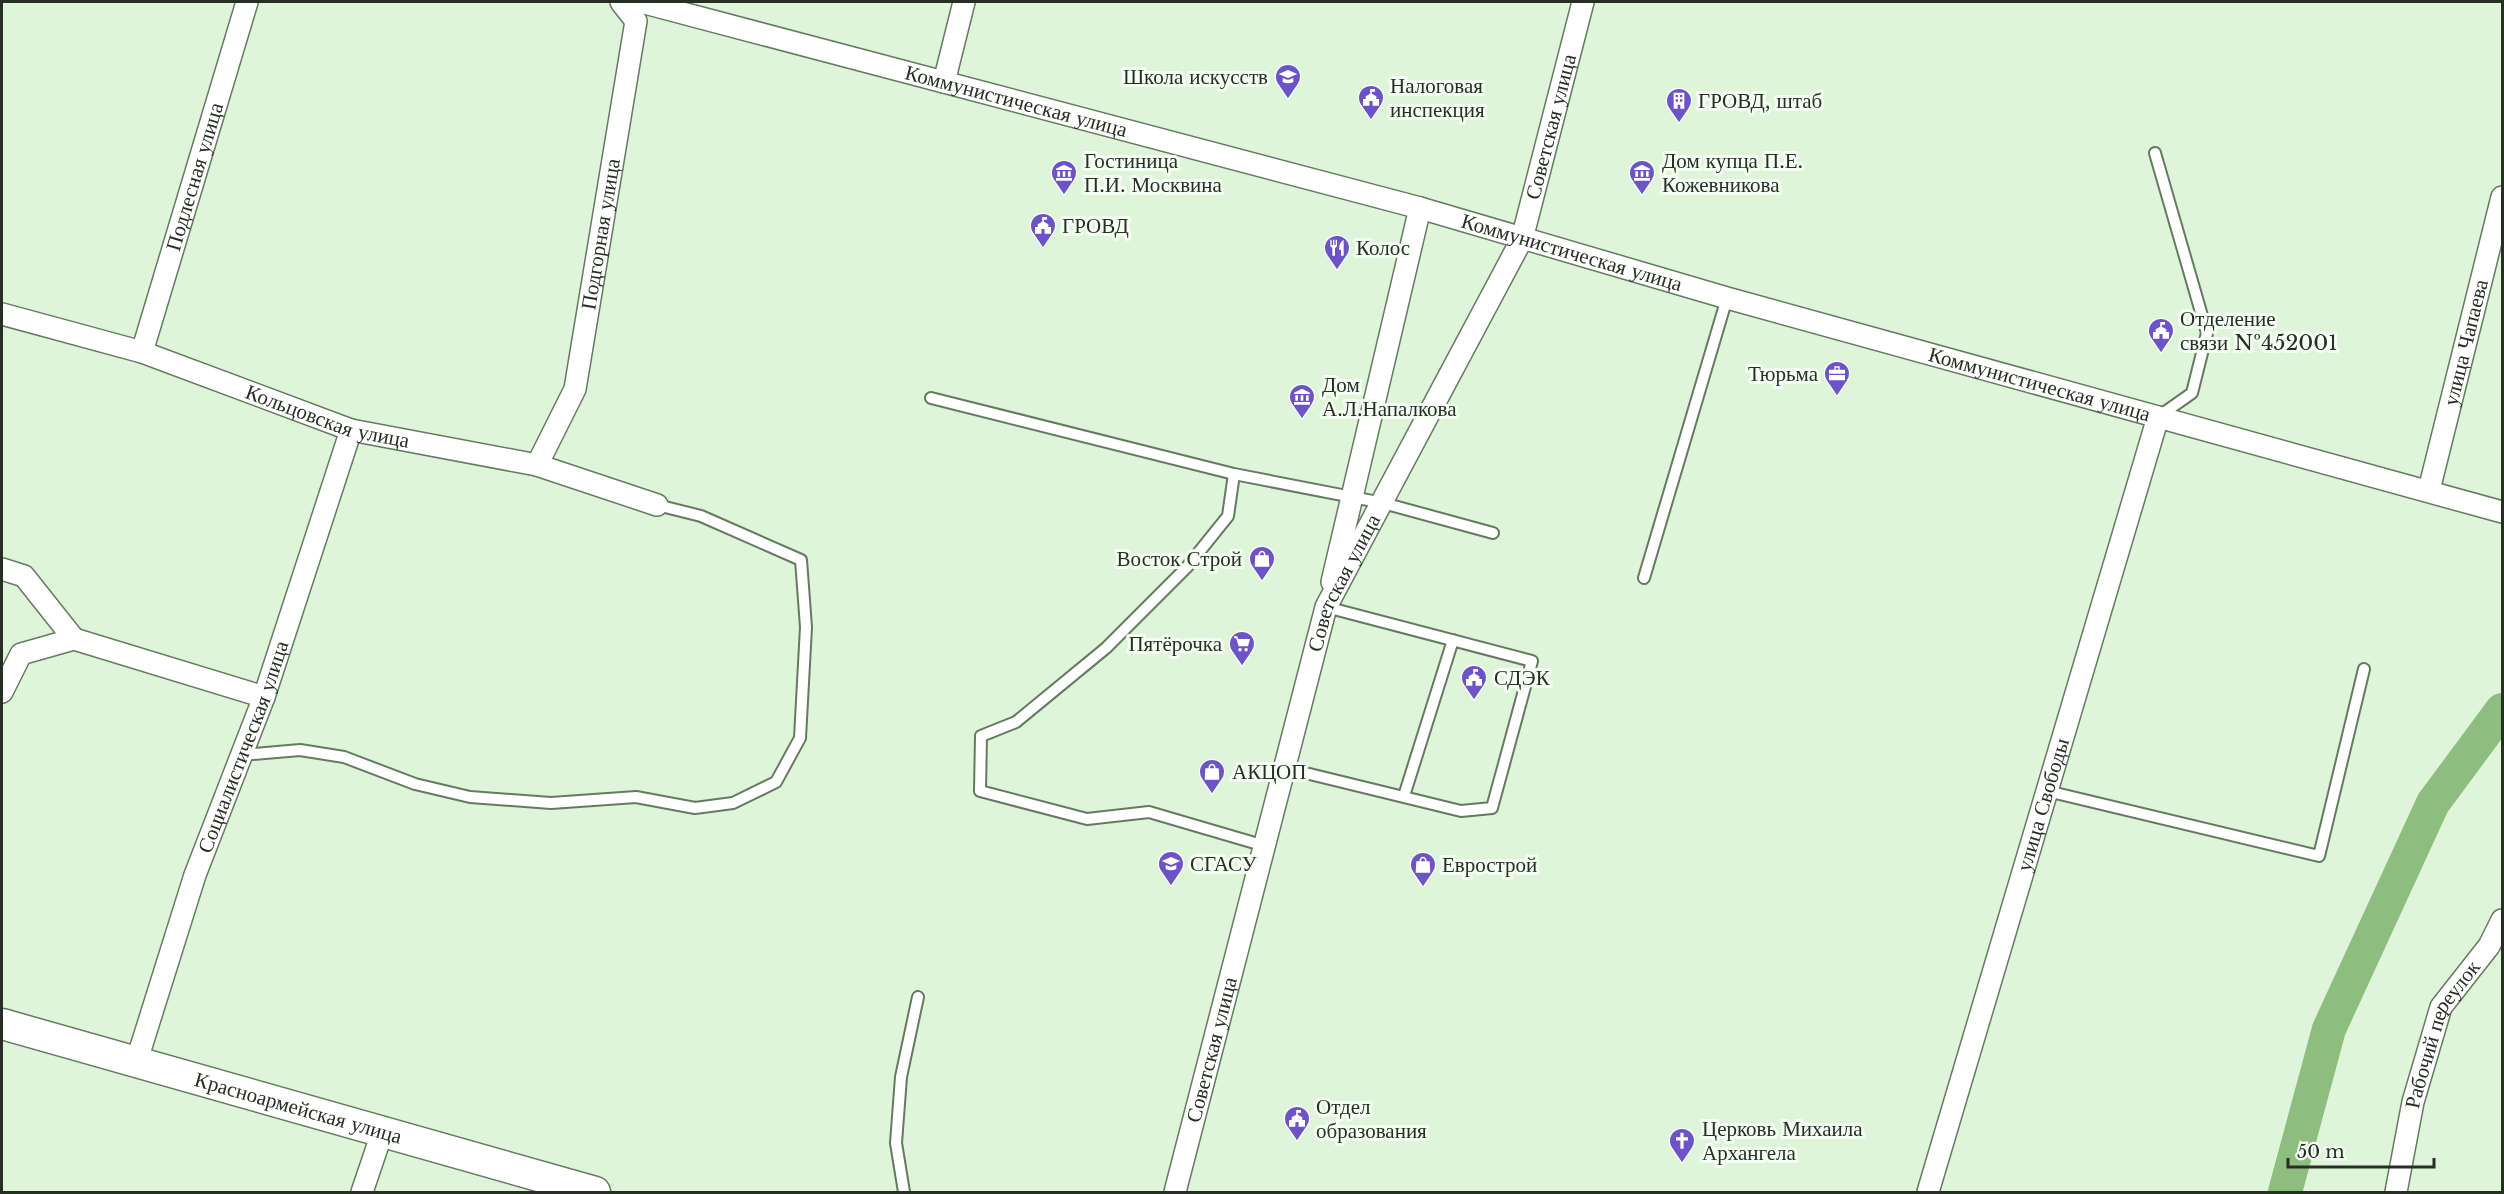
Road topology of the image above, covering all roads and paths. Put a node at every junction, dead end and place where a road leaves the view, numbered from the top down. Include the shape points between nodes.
1 (247, 2) edge
2 (621, 2) edge
3 (641, 2) edge
4 (964, 2) edge
5 (1583, 2) edge
6 (944, 82) junction
7 (2155, 153) dead end
8 (2502, 197) edge
9 (1420, 208) junction
10 (1522, 239) junction
11 (1727, 298) junction
12 (2, 314) edge
13 (142, 352) junction
14 (931, 398) dead end
15 (2158, 417) junction
16 (351, 430) junction
17 (537, 465) junction
18 (1234, 474) junction
19 (2429, 490) junction
20 (1351, 497) junction
21 (1383, 503) junction
22 (657, 506) joint
23 (2502, 512) edge
24 (1493, 533) dead end
25 (2, 569) edge
26 (1644, 578) dead end
27 (1326, 607) junction
28 (74, 639) junction
29 (1453, 640) junction
30 (2364, 669) dead end
31 (2, 692) edge
32 (264, 697) junction
33 (241, 755) junction
34 (1285, 768) junction
35 (2047, 791) junction
36 (1404, 796) junction
37 (1265, 846) junction
38 (2502, 921) edge
39 (918, 997) dead end
40 (2, 1024) edge
41 (136, 1063) junction
42 (382, 1133) junction
43 (362, 1192) edge
44 (595, 1192) edge
45 (904, 1192) edge
46 (1175, 1192) edge
47 (1928, 1192) edge
48 (2396, 1192) edge

1 - 13 street, Подлесная улица
2 - 17 street, Подгорная улица via 636,21 575,389
3 - 6 street, Коммунистическая улица
4 - 6 street
5 - 10 street, Советская улица
6 - 9 street, Коммунистическая улица
7 - 15 lane via 2207,333 2192,393
8 - 19 street, улица Чапаева
9 - 10 street, Коммунистическая улица
9 - 20 street
10 - 11 street, Коммунистическая улица
10 - 21 street, Советская улица
11 - 15 street, Коммунистическая улица
11 - 26 lane
12 - 13 street, Кольцовская улица
13 - 16 street, Кольцовская улица
14 - 18 lane
15 - 19 street, Коммунистическая улица
15 - 35 street, улица Свободы
16 - 17 street, Кольцовская улица
16 - 32 street, Социалистическая улица
17 - 22 street, Кольцовская улица
18 - 20 lane
18 - 37 lane via 1228,516 1187,567 1106,648 1016,722 981,736 980,791 1087,819 1149,812
19 - 23 street, Коммунистическая улица
20 - 21 lane
20 - 27 street
21 - 24 lane
21 - 27 street, Советская улица
22 - 33 lane via 701,516 801,560 806,627 800,738 776,782 733,803 695,808 636,797 551,803 470,797 415,784 344,757 300,750
25 - 28 street via 24,576
27 - 29 lane
27 - 34 street, Советская улица
28 - 31 street via 21,654
28 - 32 street
29 - 36 lane
29 - 36 lane via 1532,661 1492,808 1461,811
30 - 35 lane via 2319,856
32 - 33 street, Социалистическая улица
33 - 41 street, Социалистическая улица via 195,875
34 - 36 lane
34 - 37 street, Советская улица
35 - 47 street, улица Свободы
37 - 46 street, Советская улица
38 - 48 street, Рабочий переулок via 2489,946 2441,1007 2413,1102
39 - 45 lane via 901,1077 897,1143
40 - 41 main road, Красноармейская улица
41 - 42 main road, Красноармейская улица
42 - 43 street
42 - 44 main road, Красноармейская улица

